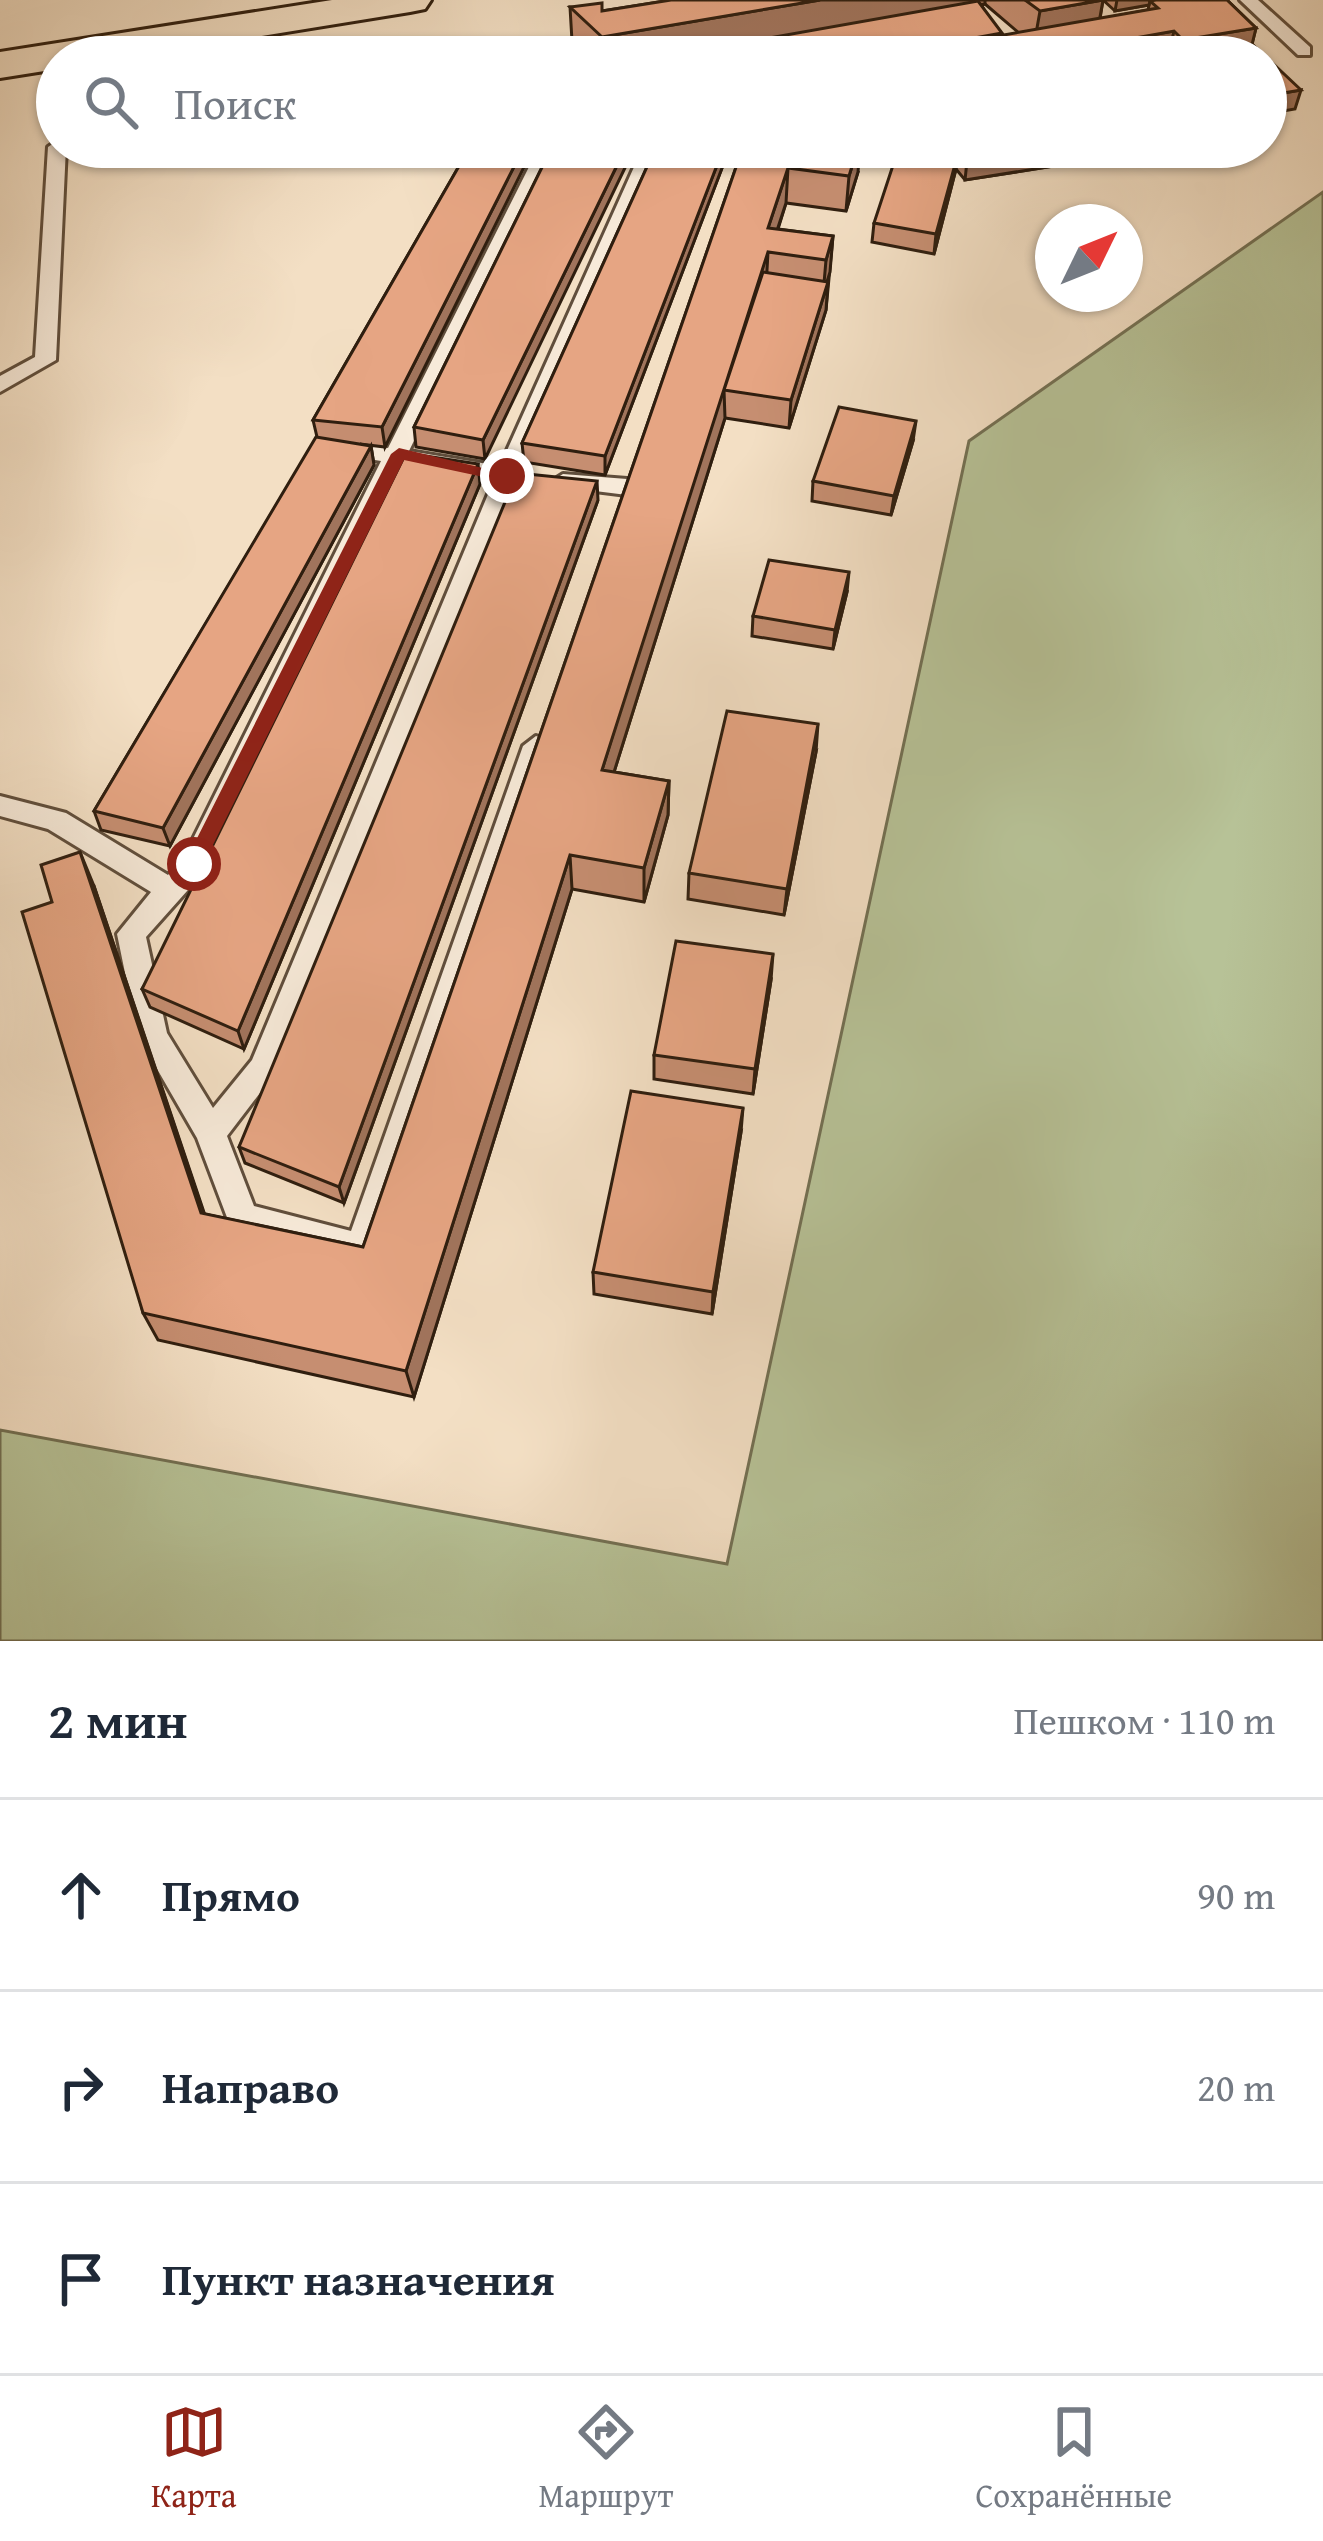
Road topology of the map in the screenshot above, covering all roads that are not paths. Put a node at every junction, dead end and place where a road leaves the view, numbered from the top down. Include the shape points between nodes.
1 (207, 0) edge
2 (410, 0) edge
3 (1248, 0) edge
4 (0, 32) edge
5 (183, 36) edge
6 (1304, 51) dead end
7 (36, 59) edge
8 (0, 65) edge
9 (56, 168) edge
10 (538, 168) edge
11 (643, 168) edge
12 (0, 385) edge
13 (322, 445) edge
14 (399, 454) junction
15 (507, 476) junction
16 (626, 486) edge
17 (548, 711) edge
18 (0, 806) edge
19 (170, 890) junction
20 (211, 1133) junction

1 - 4 highway
2 - 5 highway
3 - 6 lane
7 - 8 highway
9 - 12 lane via 45,360
10 - 14 lane
11 - 15 lane
13 - 14 lane
14 - 15 lane
14 - 19 lane via 194,864
15 - 16 lane
15 - 20 lane via 264,1069
17 - 20 lane via 361,1249 242,1219
18 - 19 lane via 56,820
19 - 20 lane via 131,934 153,1036

